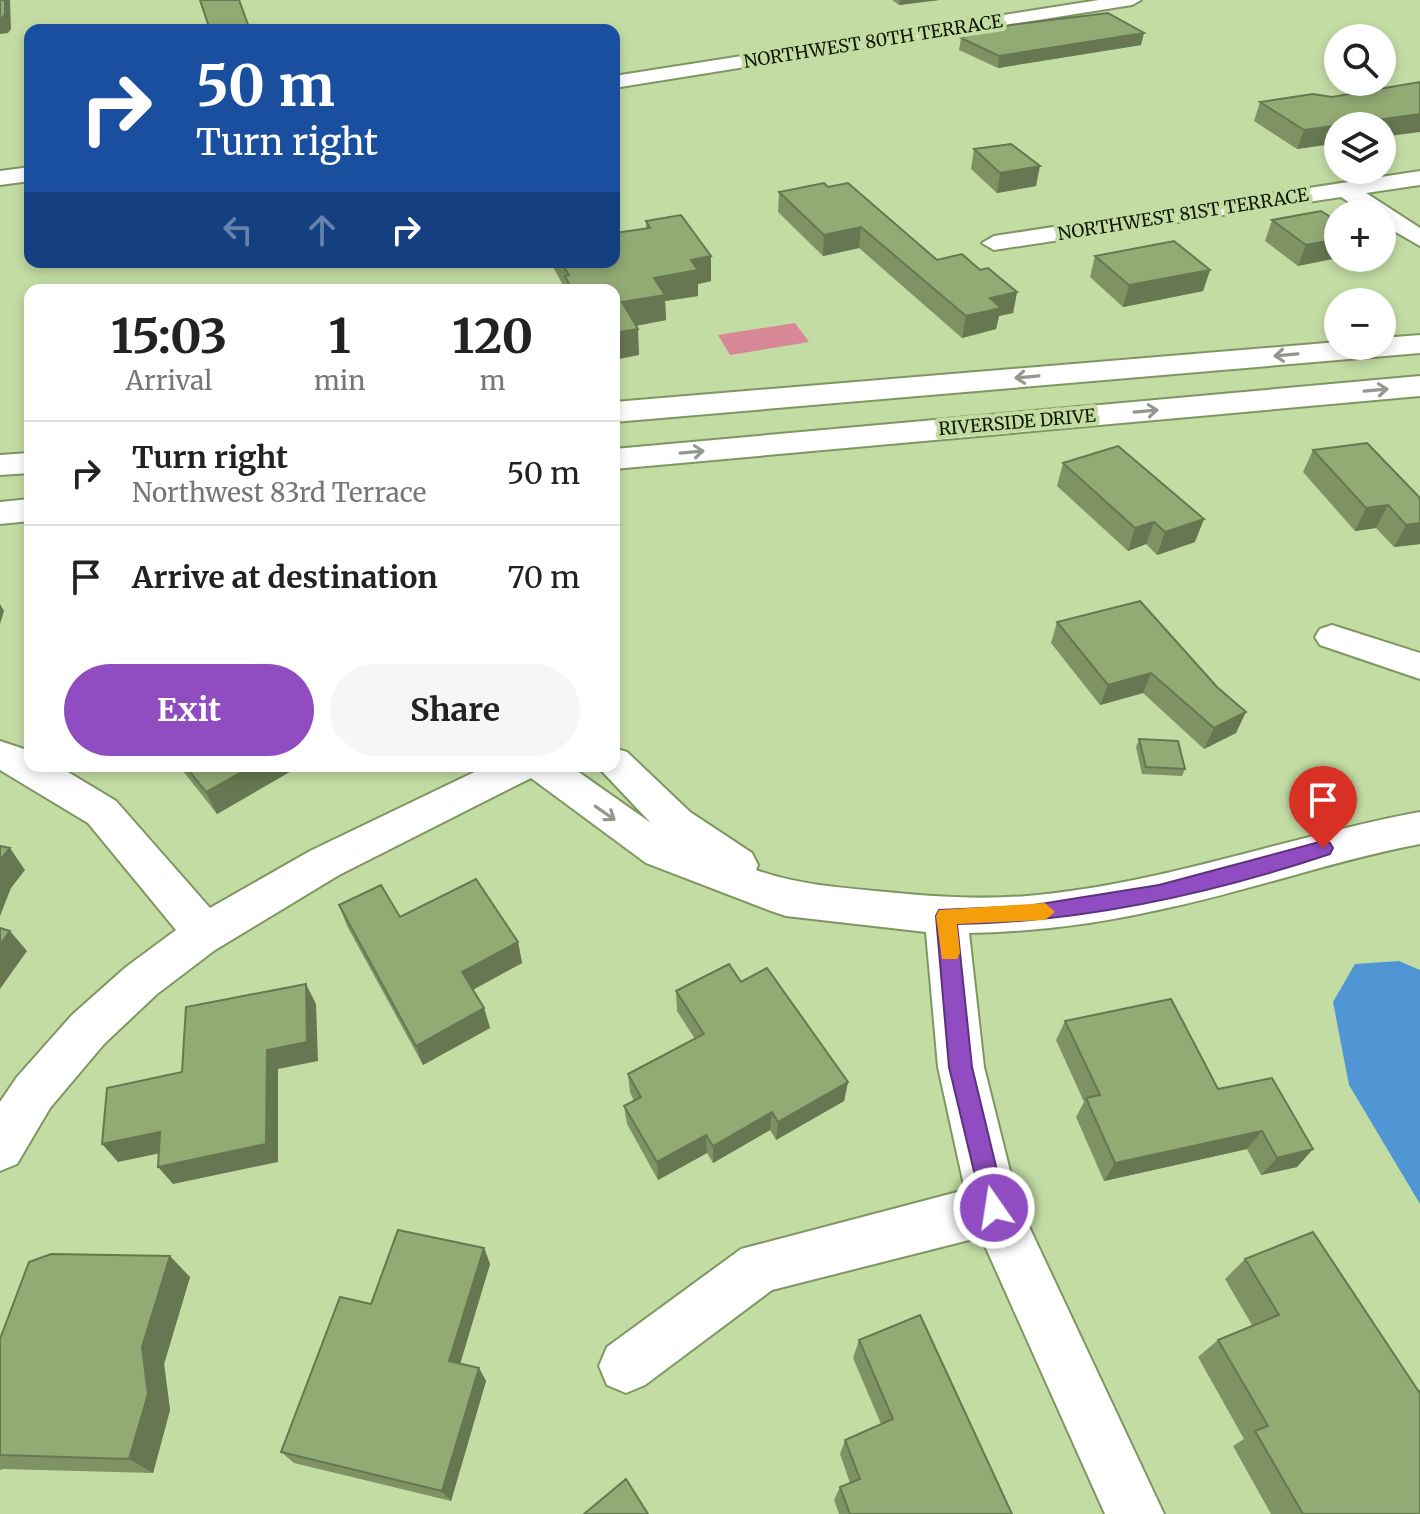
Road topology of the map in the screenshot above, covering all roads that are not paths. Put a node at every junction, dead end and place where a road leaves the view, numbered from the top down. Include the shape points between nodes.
1 (1132, 0) edge
2 (620, 81) edge
3 (24, 175) edge
4 (0, 178) edge
5 (1420, 178) edge
6 (1346, 190) junction
7 (1420, 239) edge
8 (994, 243) dead end
9 (1420, 344) edge
10 (1420, 386) edge
11 (620, 411) edge
12 (620, 458) edge
13 (24, 463) edge
14 (0, 465) edge
15 (24, 511) edge
16 (0, 513) edge
17 (1332, 637) dead end
18 (1420, 666) edge
19 (0, 755) edge
20 (24, 764) edge
21 (620, 768) edge
22 (38, 772) edge
23 (510, 772) edge
24 (550, 772) edge
25 (1420, 828) edge
26 (786, 899) junction
27 (946, 916) junction
28 (204, 932) junction
29 (0, 1147) edge
30 (994, 1208) junction
31 (626, 1366) dead end
32 (1135, 1514) edge

1 - 2 street, NORTHWEST 80TH TERRACE
3 - 4 street
5 - 6 street, NORTHWEST 81ST TERRACE
6 - 7 street
6 - 8 street, NORTHWEST 81ST TERRACE
9 -> 11 street, RIVERSIDE DRIVE
12 -> 10 street, RIVERSIDE DRIVE
13 - 14 street
15 - 16 street
17 - 18 street
19 - 20 street
21 - 26 street via 676,823
22 - 28 street via 102,812
23 - 28 street via 267,891
24 -> 26 street via 660,851
25 - 27 street via 1351,841 1159,893 1028,914
26 - 27 street
27 - 30 street via 961,1067
28 - 29 street via 117,1001 38,1085
30 - 31 street via 759,1267
30 - 32 street

